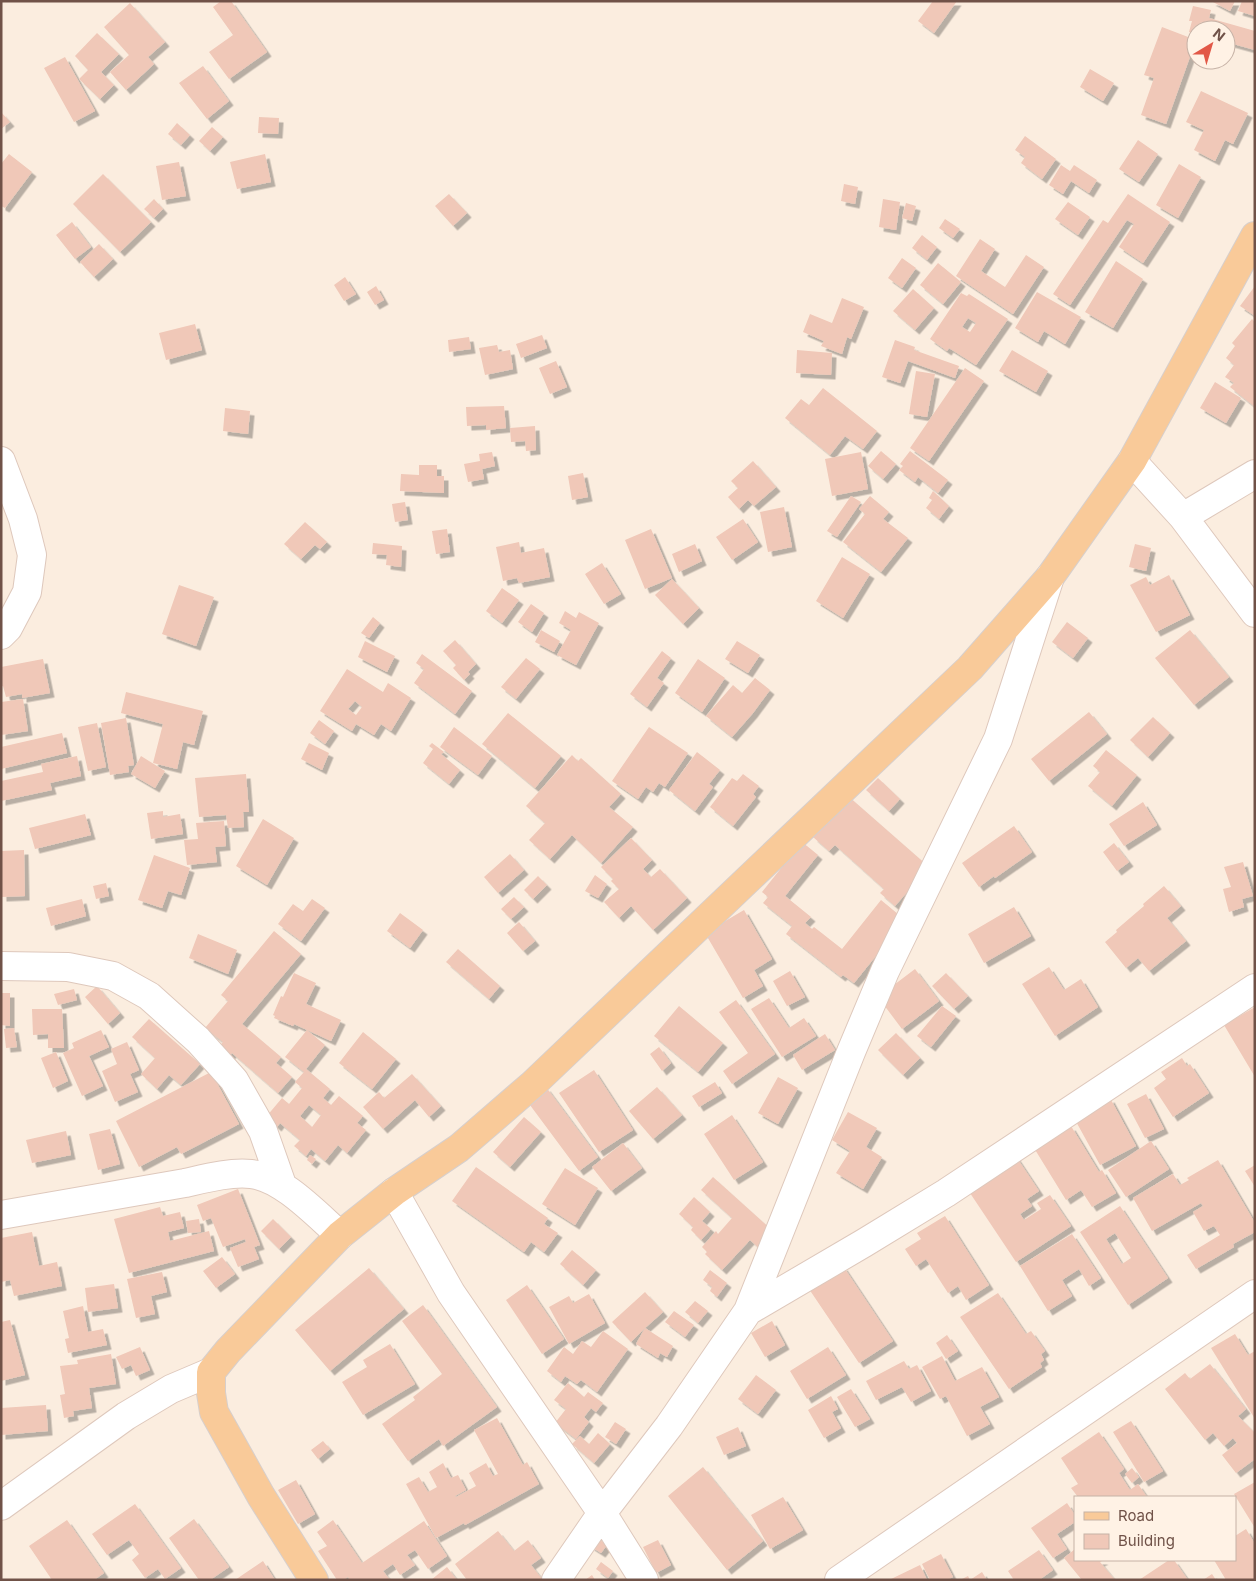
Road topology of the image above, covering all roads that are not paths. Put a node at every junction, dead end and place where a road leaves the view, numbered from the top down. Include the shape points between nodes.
1 (1255, 236) edge
2 (1, 461) edge
3 (1132, 461) junction
4 (1255, 474) edge
5 (1183, 517) junction
6 (1050, 577) junction
7 (1255, 614) edge
8 (1, 635) edge
9 (1, 966) edge
10 (1255, 988) edge
11 (282, 1185) junction
12 (394, 1192) junction
13 (1, 1215) edge
14 (340, 1235) junction
15 (1255, 1294) edge
16 (748, 1310) junction
17 (211, 1372) junction
18 (1, 1506) edge
19 (602, 1513) junction
20 (314, 1580) edge
21 (556, 1580) edge
22 (644, 1580) edge
23 (839, 1580) edge

1 - 3 main road
2 - 8 street via 23,519 32,555 27,592
3 - 5 street
3 - 6 main road
4 - 5 street
5 - 7 street
6 - 12 main road via 970,668 533,1084 458,1148
6 - 16 street via 998,739 885,971
9 - 11 street via 68,967 113,976 149,996 198,1040 234,1080 263,1131
10 - 16 street via 946,1193
11 - 13 street via 252,1174 216,1176
11 - 14 street
12 - 14 main road
12 - 19 street via 451,1293
14 - 17 main road
15 - 23 street
16 - 19 street via 669,1426
17 - 18 street via 171,1389 126,1416
17 - 20 main road via 214,1412 261,1496
19 - 21 street
19 - 22 street

